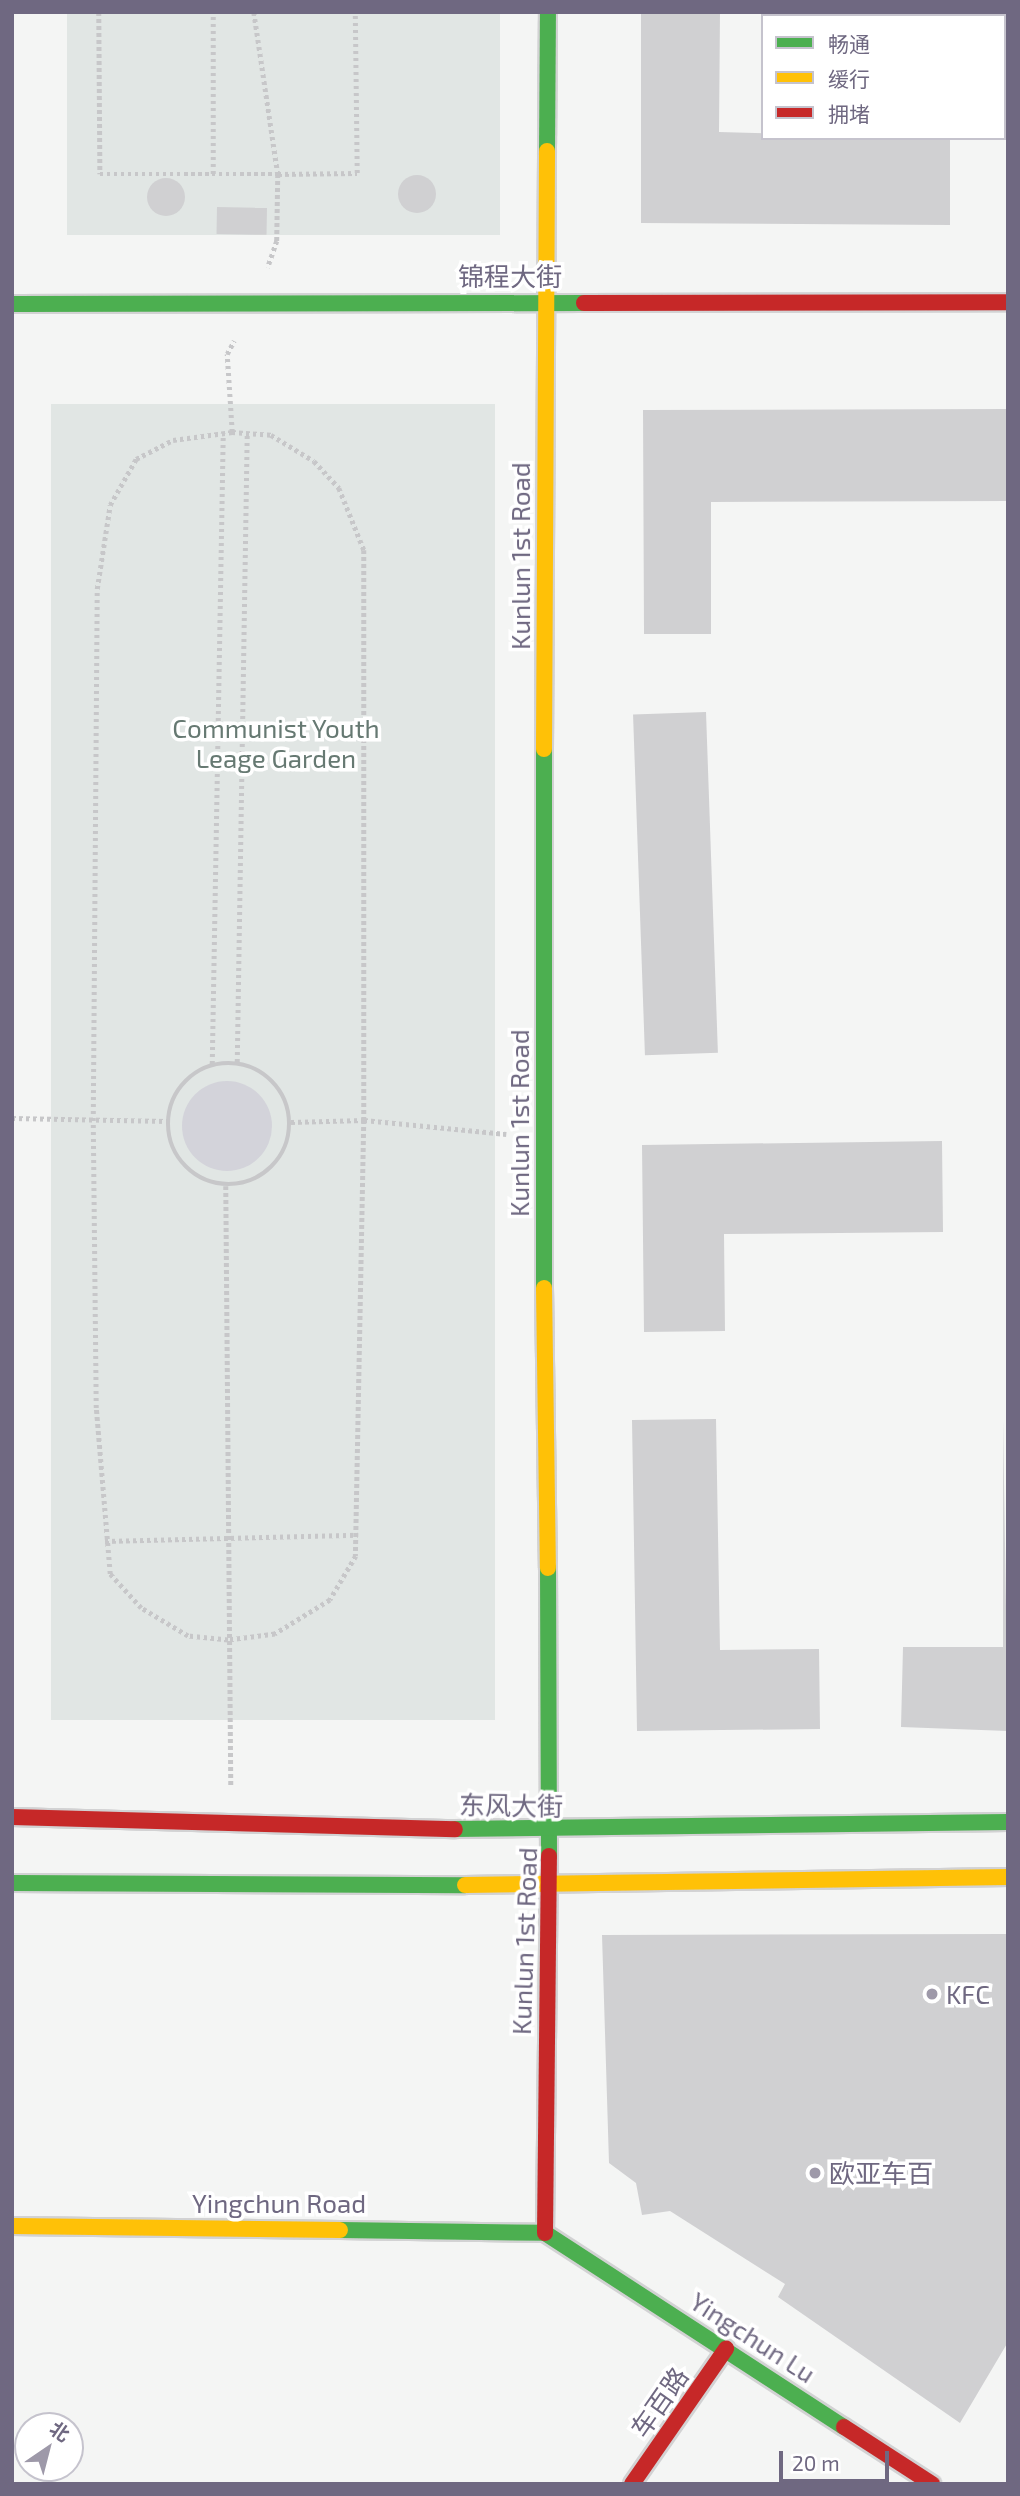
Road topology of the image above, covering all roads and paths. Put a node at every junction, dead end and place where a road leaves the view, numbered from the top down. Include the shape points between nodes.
1 (99, 12) edge
2 (213, 12) edge
3 (254, 12) edge
4 (355, 12) edge
5 (548, 12) edge
6 (213, 174) junction
7 (278, 174) junction
8 (546, 300) junction
9 (1008, 302) edge
10 (12, 304) edge
11 (223, 433) junction
12 (247, 433) junction
13 (237, 1062) junction
14 (212, 1064) junction
15 (12, 1118) edge
16 (365, 1120) junction
17 (93, 1121) junction
18 (167, 1121) junction
19 (291, 1122) junction
20 (542, 1136) junction
21 (226, 1186) junction
22 (228, 1535) junction
23 (358, 1535) junction
24 (105, 1541) junction
25 (228, 1640) junction
26 (12, 1817) edge
27 (231, 1821) junction
28 (1008, 1822) edge
29 (552, 1832) junction
30 (1008, 1877) edge
31 (12, 1883) edge
32 (545, 1885) junction
33 (12, 2226) edge
34 (545, 2233) junction
35 (726, 2349) junction
36 (632, 2484) edge
37 (932, 2484) edge

1 - 6 path via 100,174
2 - 6 path
3 - 7 path
4 - 7 path via 357,173
5 - 8 street, Kunlun 1st Road
6 - 7 path
8 - 9 street, 锦程大街
8 - 10 street, 锦程大街
8 - 20 street, Kunlun 1st Road
11 - 12 path
11 - 14 path
11 - 17 path via 173,440 136,459 110,505 97,589
12 - 13 path
12 - 16 path via 271,435 314,461 339,488 363,551
13 - 14 path
13 - 19 path via 265,1074 283,1094
14 - 18 path via 186,1079
15 - 17 path
16 - 19 path
16 - 20 path
16 - 23 path
17 - 18 path
17 - 24 path
18 - 21 path via 175,1156 195,1176
19 - 21 path via 285,1150 271,1170
20 - 29 street, Kunlun 1st Road
21 - 22 path
22 - 23 path
22 - 24 path
22 - 25 path
23 - 25 path via 356,1556 330,1600 275,1634
24 - 25 path via 110,1574 141,1608 188,1636
25 - 27 path
26 - 27 street, 东风大街
27 - 29 street, 东风大街
28 - 29 street, 东风大街
29 - 32 street, Kunlun 1st Road
30 - 32 street
31 - 32 street
32 - 34 street, Kunlun 1st Road
33 - 34 street, Yingchun Road
34 - 35 street, Yingchun Lu
35 - 36 street, 车百路
35 - 37 street, Yingchun Lu

